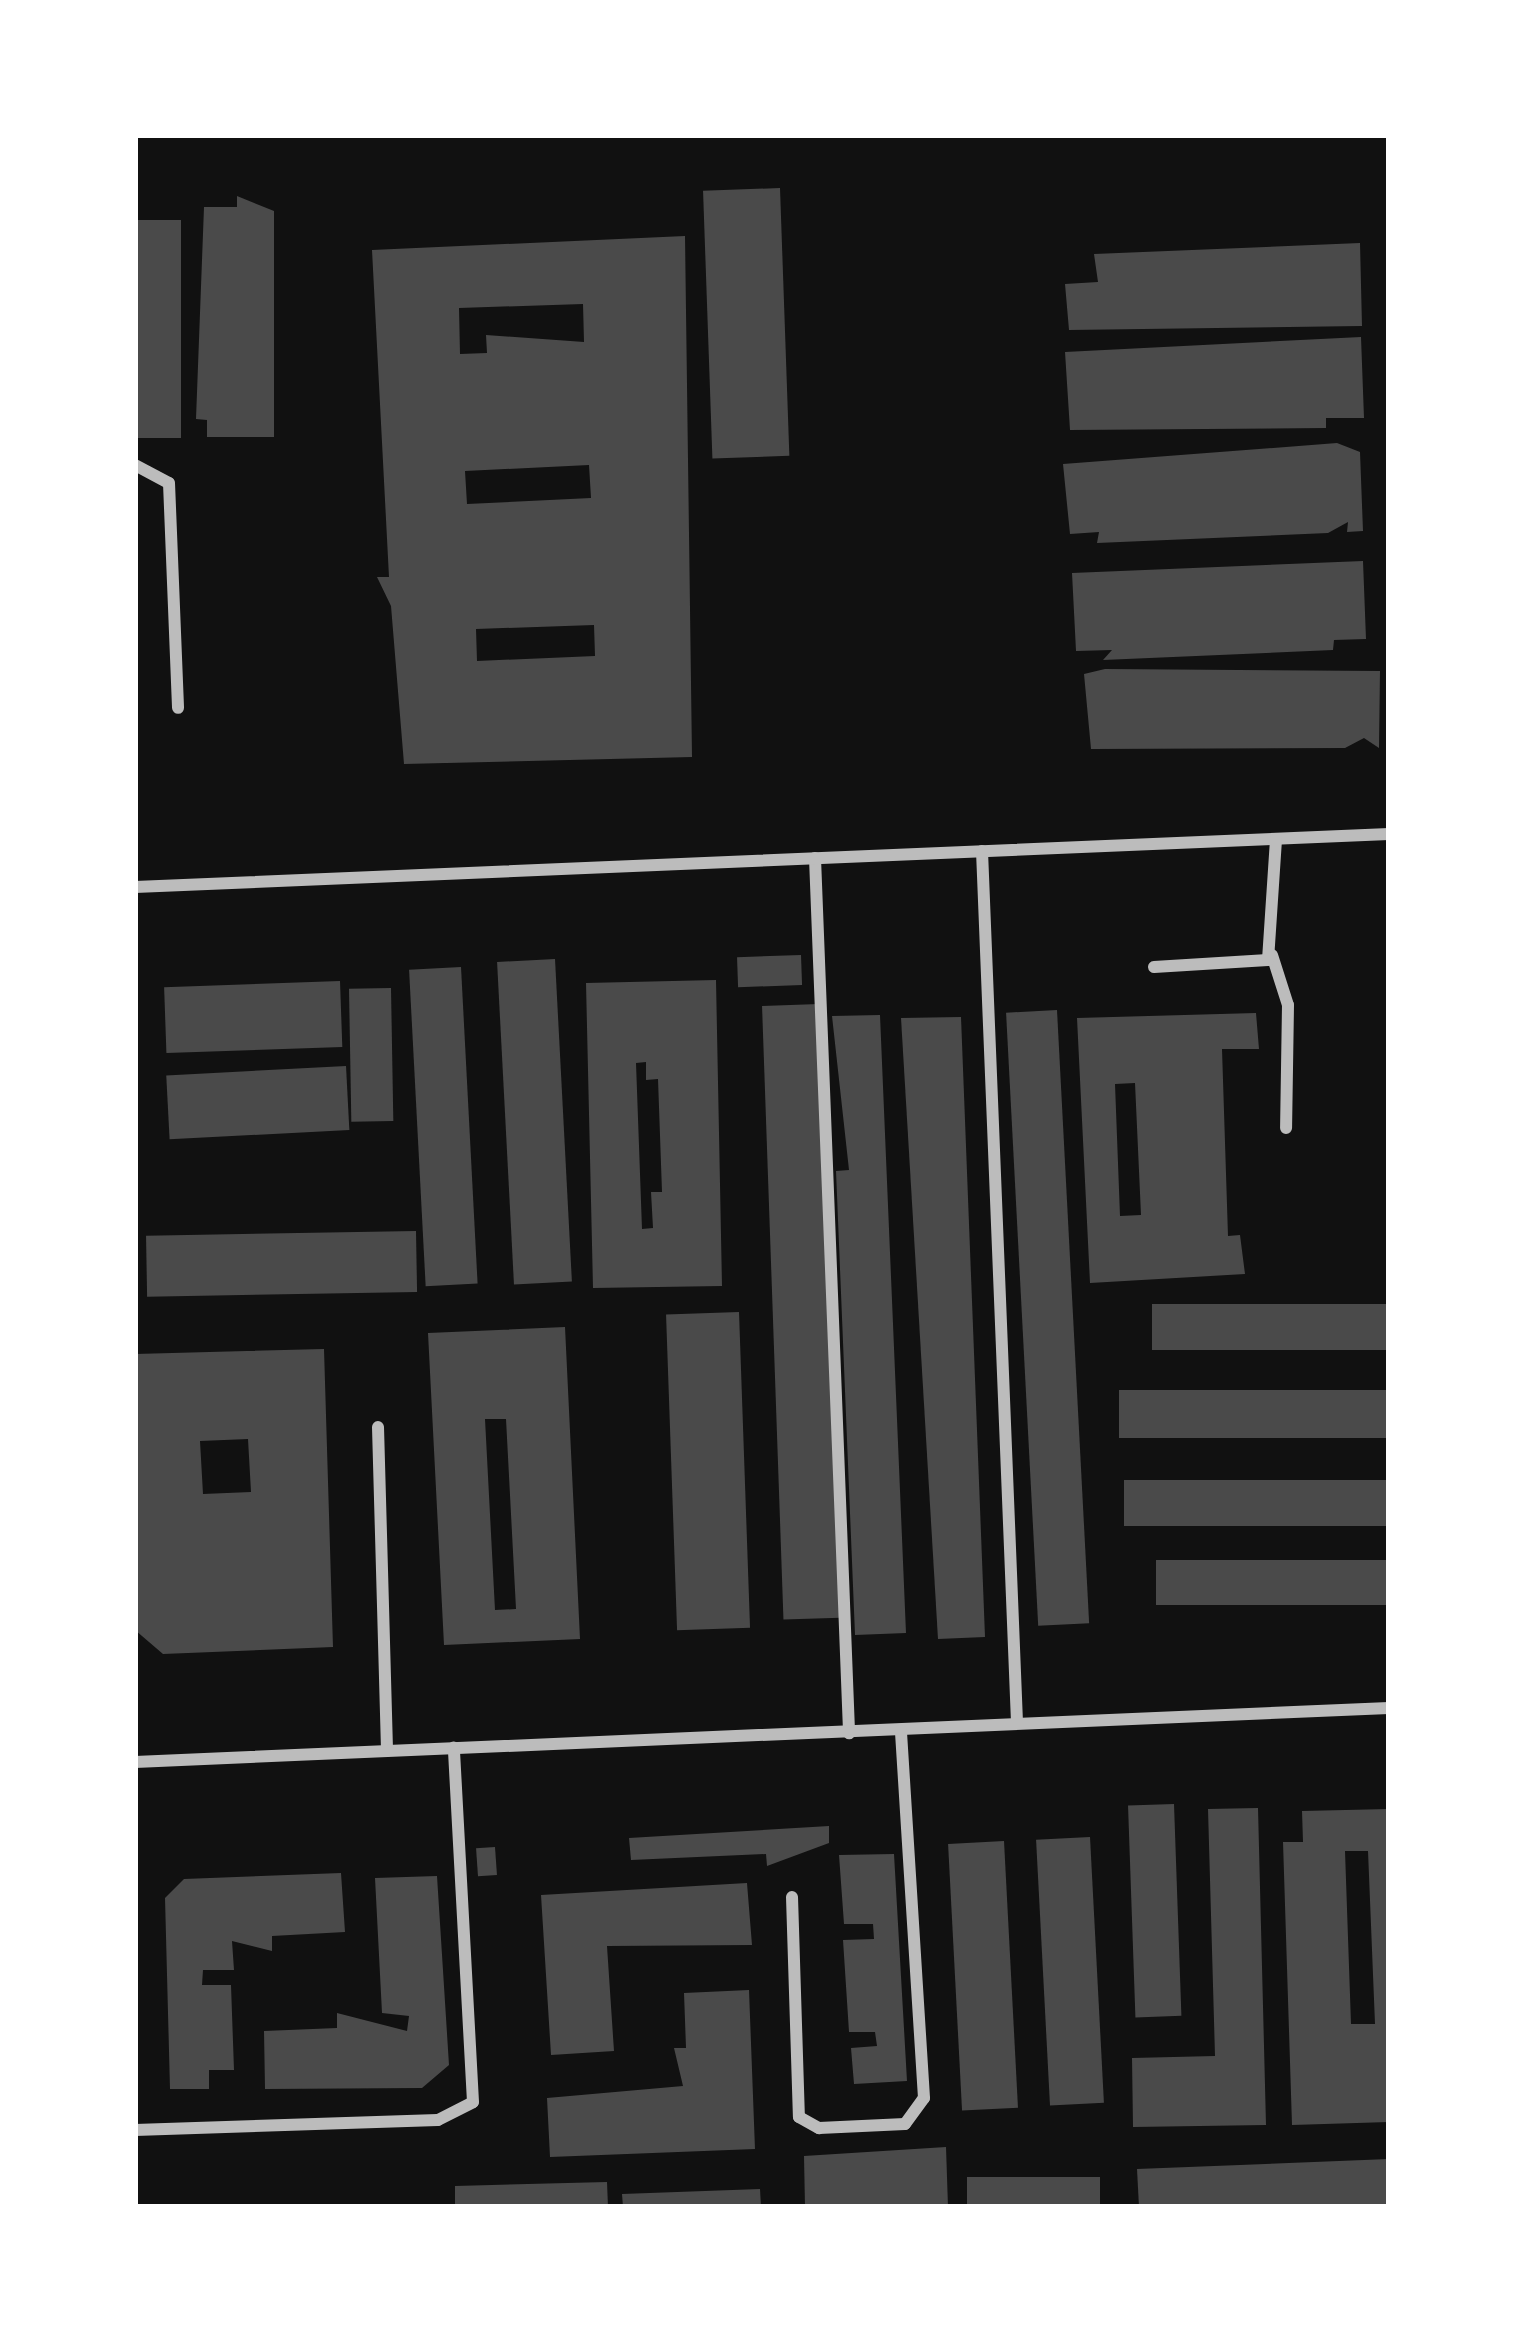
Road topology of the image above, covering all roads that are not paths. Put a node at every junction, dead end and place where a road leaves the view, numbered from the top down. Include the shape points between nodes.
1 (135, 465) edge
2 (178, 708) dead end
3 (1389, 834) edge
4 (1276, 839) junction
5 (982, 851) junction
6 (815, 858) junction
7 (135, 886) edge
8 (1272, 955) junction
9 (1154, 967) dead end
10 (1286, 1128) dead end
11 (377, 1427) dead end
12 (1389, 1708) edge
13 (1017, 1722) junction
14 (901, 1731) junction
15 (849, 1733) junction
16 (454, 1748) junction
17 (387, 1751) junction
18 (135, 1762) edge
19 (792, 1897) dead end
20 (135, 2130) edge

1 - 2 street via 169,483
3 - 4 street
4 - 5 street
4 - 8 street
5 - 6 street
5 - 13 street
6 - 7 street
6 - 15 street
8 - 9 street via 1255,966
8 - 10 street via 1288,1005
11 - 17 street
12 - 13 street
13 - 14 street
14 - 15 street
14 - 19 street via 924,2098 905,2124 819,2128 799,2116
15 - 16 street
16 - 17 street
16 - 20 street via 473,2102 438,2120
17 - 18 street

